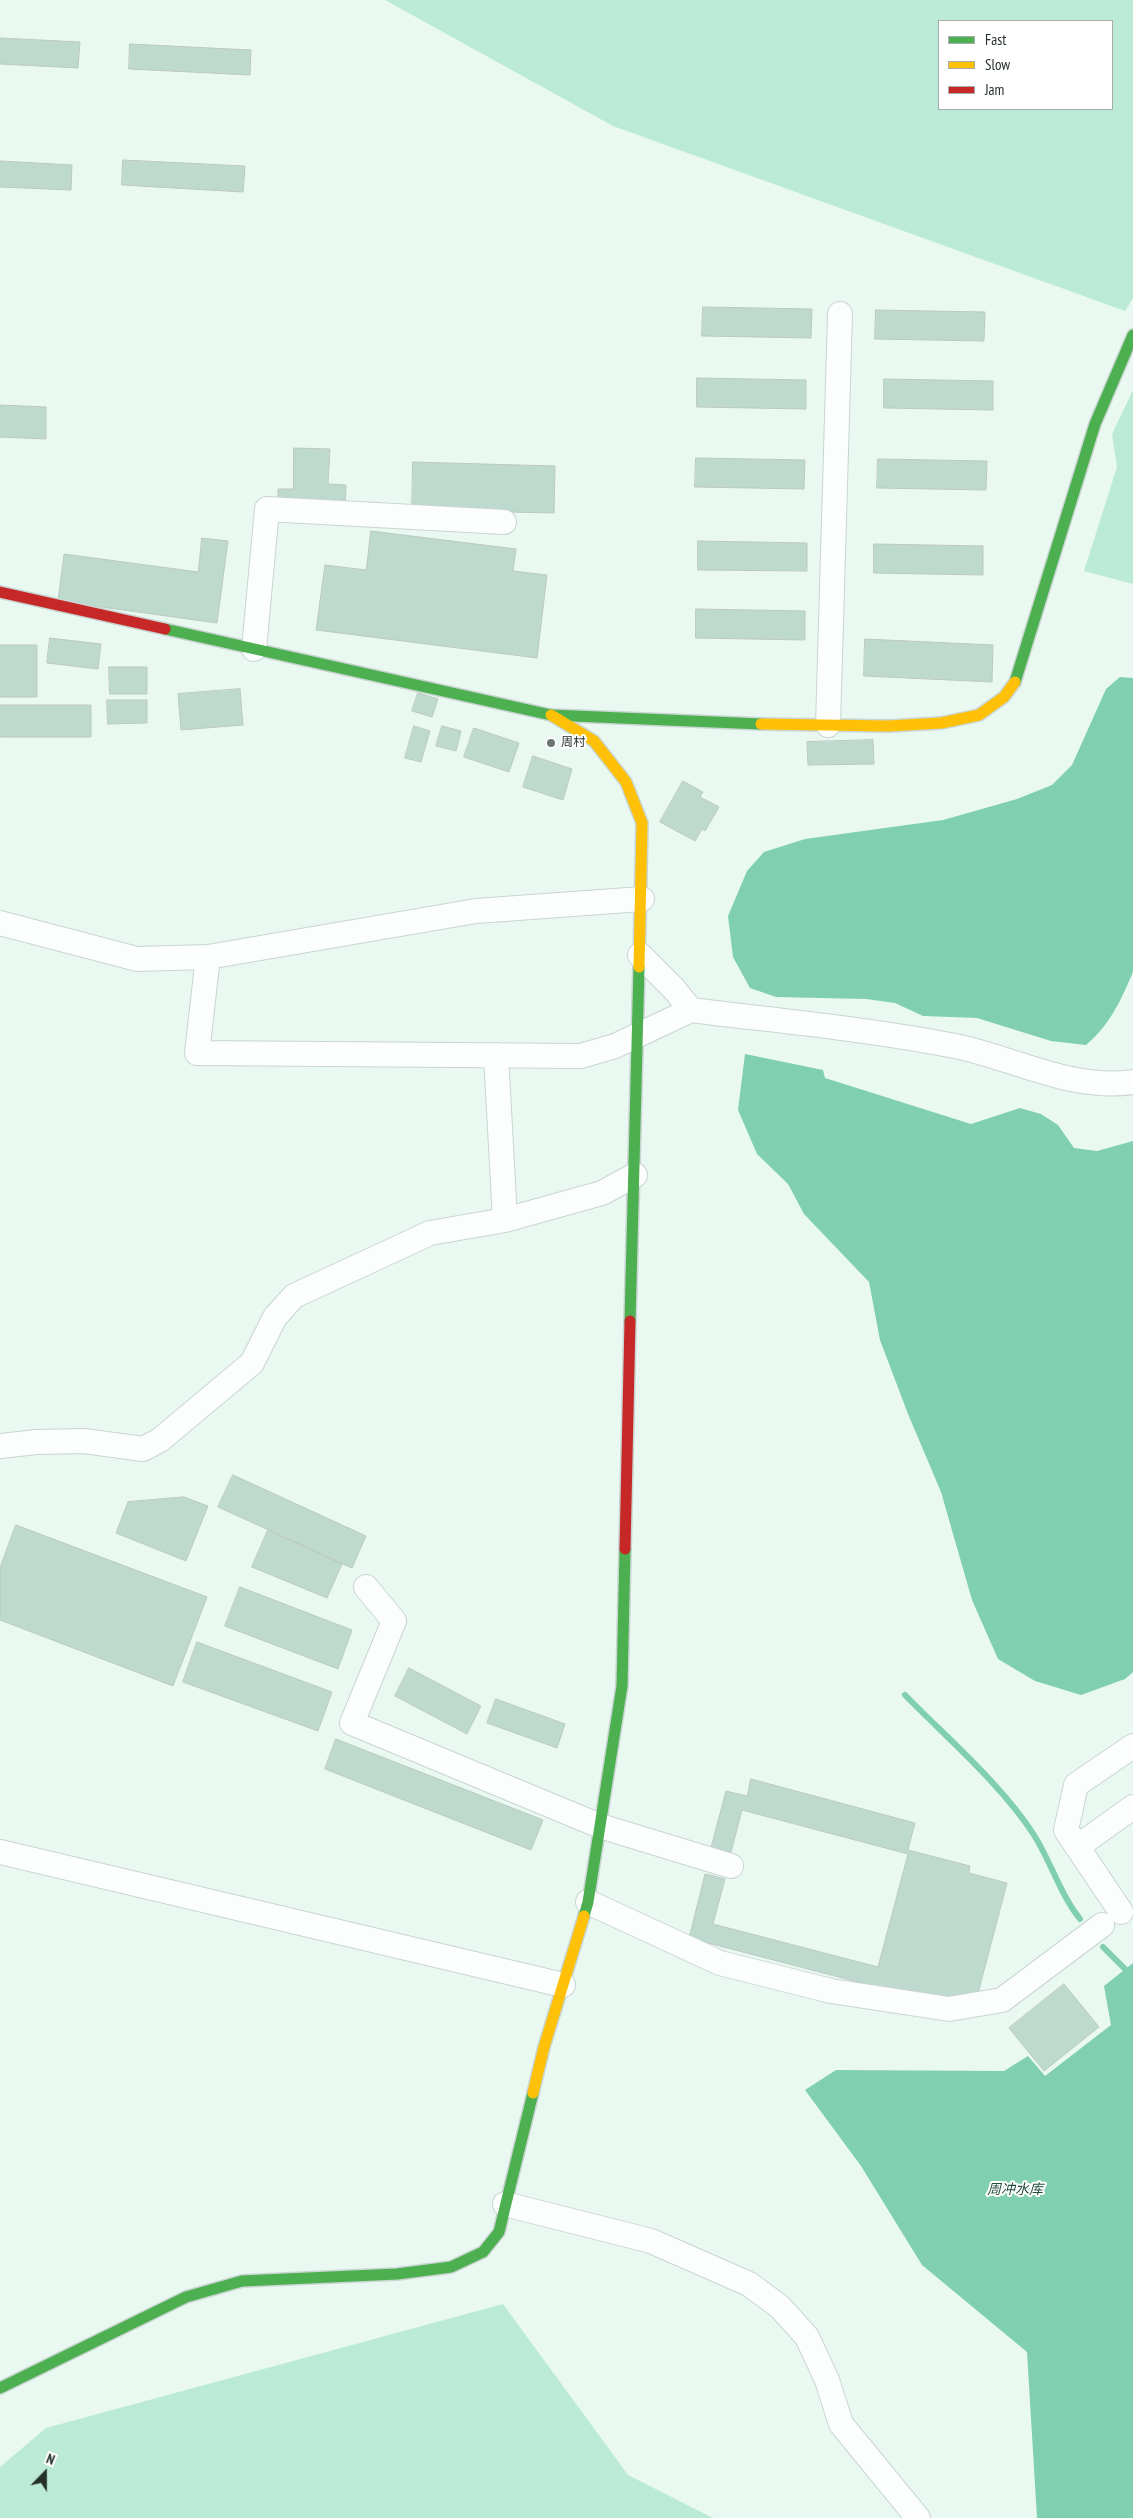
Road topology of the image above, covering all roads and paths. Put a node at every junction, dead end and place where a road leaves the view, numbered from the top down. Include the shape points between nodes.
1 (840, 314) dead end
2 (1133, 335) edge
3 (504, 522) dead end
4 (0, 592) edge
5 (254, 649) junction
6 (551, 715) junction
7 (828, 725) junction
8 (642, 899) junction
9 (0, 924) edge
10 (640, 956) junction
11 (208, 957) junction
12 (691, 1010) junction
13 (638, 1033) junction
14 (496, 1055) junction
15 (1133, 1082) edge
16 (635, 1175) junction
17 (505, 1220) junction
18 (0, 1446) edge
19 (366, 1587) dead end
20 (1133, 1746) edge
21 (1133, 1807) edge
22 (600, 1826) junction
23 (1077, 1847) junction
24 (0, 1852) edge
25 (731, 1866) dead end
26 (588, 1902) junction
27 (563, 1986) junction
28 (506, 2204) junction
29 (0, 2388) edge
30 (918, 2518) edge

1 - 7 street
2 - 7 street via 1096,424 1018,677 1004,697 979,715 940,723
3 - 5 street via 267,509
4 - 5 street
5 - 6 street
6 - 7 street
6 - 8 street via 594,741 626,782 642,823
8 - 10 street
8 - 11 street via 476,911
9 - 11 street via 137,960
10 - 12 street
10 - 13 street
11 - 14 street via 197,1053
12 - 13 street
12 - 15 street via 956,1047 1060,1076 1112,1085
13 - 14 street via 615,1046 581,1056
13 - 16 street
14 - 17 street
16 - 17 street via 602,1193
16 - 22 street via 622,1686
17 - 18 street via 430,1233 294,1296 275,1317 252,1364 160,1440 143,1449 84,1441
19 - 22 street via 394,1621 352,1722
20 - 23 street via 1076,1785 1066,1830
21 - 23 street
22 - 25 street
22 - 26 street
23 - 26 street via 1111,1919 1002,2000 949,2009 831,1991 720,1963
24 - 27 street
26 - 27 street
27 - 28 street via 544,2047
28 - 29 street via 499,2232 483,2252 451,2267 397,2274 242,2281 186,2297
28 - 30 street via 651,2241 749,2284 780,2307 807,2337 827,2380 841,2424

